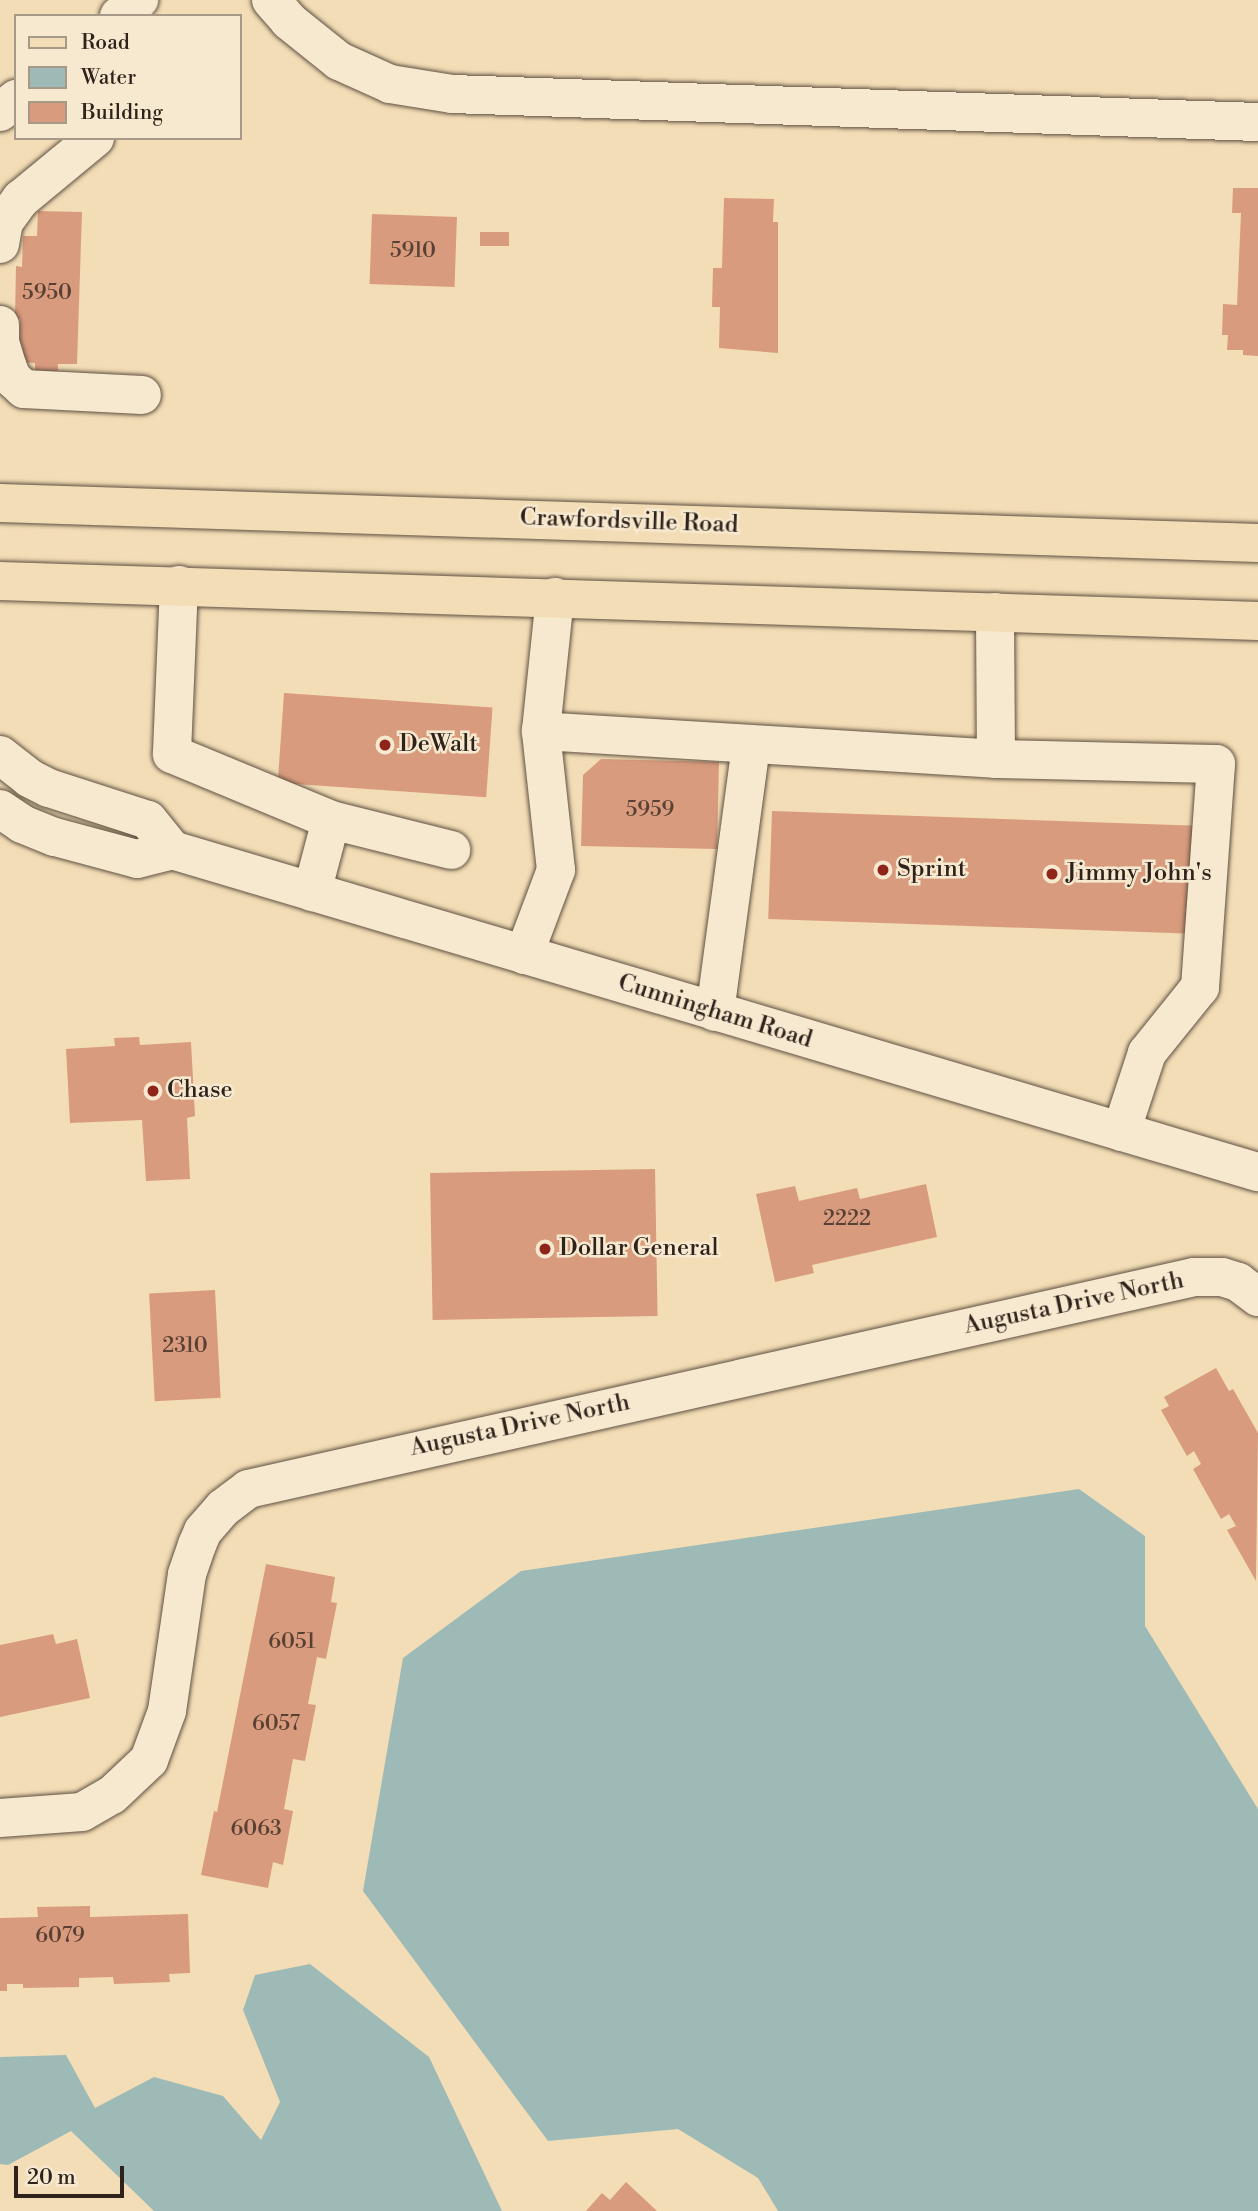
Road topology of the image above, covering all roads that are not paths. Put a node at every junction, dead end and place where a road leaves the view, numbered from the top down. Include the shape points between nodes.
1 (139, 0) edge
2 (271, 0) edge
3 (122, 14) edge
4 (14, 101) edge
5 (0, 112) edge
6 (1258, 122) edge
7 (93, 140) edge
8 (0, 244) edge
9 (0, 325) edge
10 (142, 395) dead end
11 (0, 503) edge
12 (1258, 543) edge
13 (0, 581) edge
14 (179, 585) junction
15 (555, 597) junction
16 (995, 612) junction
17 (1258, 621) edge
18 (541, 731) junction
19 (751, 744) junction
20 (0, 755) edge
21 (996, 759) junction
22 (0, 809) edge
23 (331, 820) junction
24 (172, 850) junction
25 (451, 850) dead end
26 (312, 892) junction
27 (524, 955) junction
28 (715, 1012) junction
29 (1121, 1132) junction
30 (1258, 1172) edge
31 (1253, 1293) edge
32 (0, 1818) edge

1 - 3 street
2 - 6 street via 289,21 339,61 390,84 452,94
4 - 5 street
7 - 8 street via 21,199 4,222
9 - 10 street via 7,365 24,389
11 - 12 main road, Crawfordsville Road
13 - 14 main road
14 - 15 main road
14 - 23 street via 172,754
15 - 16 main road
15 - 18 street
16 - 17 main road
16 - 21 street
18 - 19 street
18 - 27 street via 556,870
19 - 21 street
19 - 28 street
20 - 24 street via 48,788 148,820
21 - 29 street via 1216,764 1200,988 1147,1053
22 - 24 street via 55,837 137,859
23 - 25 street
23 - 26 street
24 - 26 street, Cunningham Road
26 - 27 street, Cunningham Road
27 - 28 street, Cunningham Road
28 - 29 street, Cunningham Road
29 - 30 street, Cunningham Road
31 - 32 street, Augusta Drive North via 1222,1277 1194,1277 248,1489 202,1531 187,1574 167,1711 149,1760 112,1795 82,1812

